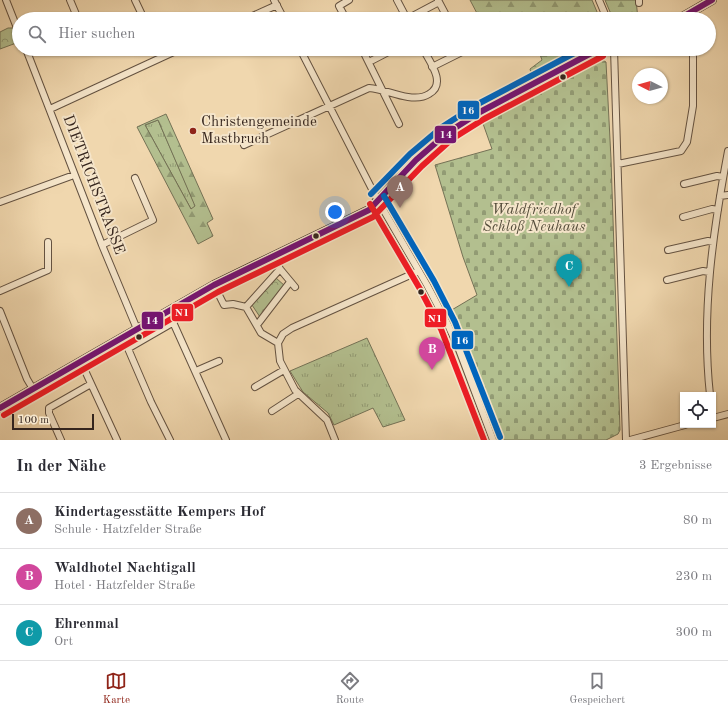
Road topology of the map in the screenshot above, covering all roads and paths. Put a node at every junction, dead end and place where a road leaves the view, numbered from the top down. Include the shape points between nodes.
1 (6, 0) edge
2 (70, 0) edge
3 (135, 0) edge
4 (349, 0) edge
5 (397, 0) edge
6 (599, 0) edge
7 (712, 0) edge
8 (439, 1) edge
9 (275, 2) edge
10 (75, 12) edge
11 (141, 12) edge
12 (258, 12) edge
13 (280, 12) edge
14 (342, 12) edge
15 (403, 12) edge
16 (419, 12) edge
17 (444, 12) edge
18 (604, 12) edge
19 (691, 12) edge
20 (12, 15) edge
21 (29, 56) edge
22 (304, 56) edge
23 (366, 56) edge
24 (379, 56) edge
25 (427, 56) edge
26 (453, 56) edge
27 (586, 56) edge
28 (614, 56) edge
29 (693, 56) edge
30 (161, 57) edge
31 (369, 62) junction
32 (432, 66) junction
33 (382, 89) junction
34 (330, 107) junction
35 (50, 108) junction
36 (400, 124) dead end
37 (244, 145) dead end
38 (728, 151) edge
39 (618, 164) junction
40 (74, 175) junction
41 (723, 177) junction
42 (135, 178) dead end
43 (684, 184) dead end
44 (728, 195) edge
45 (720, 196) junction
46 (378, 200) junction
47 (0, 202) edge
48 (718, 210) junction
49 (683, 217) dead end
50 (48, 242) dead end
51 (713, 242) junction
52 (102, 245) junction
53 (668, 250) dead end
54 (273, 256) junction
55 (280, 269) junction
56 (419, 271) junction
57 (709, 272) junction
58 (667, 280) dead end
59 (290, 282) junction
60 (214, 285) junction
61 (295, 287) dead end
62 (0, 290) edge
63 (246, 307) junction
64 (0, 311) edge
65 (168, 311) junction
66 (174, 322) junction
67 (257, 325) junction
68 (137, 329) junction
69 (123, 337) junction
70 (278, 343) junction
71 (129, 348) junction
72 (219, 361) dead end
73 (80, 362) junction
74 (284, 370) junction
75 (196, 371) junction
76 (92, 384) junction
77 (255, 387) dead end
78 (33, 389) junction
79 (710, 392) edge
80 (298, 394) junction
81 (0, 408) edge
82 (272, 411) dead end
83 (728, 414) edge
84 (716, 417) edge
85 (680, 426) edge
86 (61, 440) edge
87 (117, 440) edge
88 (170, 440) edge
89 (226, 440) edge
90 (335, 440) edge
91 (493, 440) edge
92 (626, 440) edge
93 (630, 440) edge

1 - 20 street
2 - 10 street
3 - 11 street
4 - 14 street via 339,6
5 - 15 street
6 - 18 street
7 - 19 main road
8 - 16 street
8 - 17 street
9 - 12 street
9 - 13 street
21 - 35 street, DIETRICHSTRASSE
22 - 34 street
23 - 31 street
24 - 31 street
25 - 32 street
26 - 32 street
27 - 46 main road via 458,125 431,147
28 - 39 street
29 - 39 street via 693,106 684,148 681,151
30 - 35 street
31 - 33 street
32 - 33 street via 438,82 434,91 428,95 408,97
33 - 34 street via 369,88
33 - 36 street
34 - 37 street
34 - 46 street
35 - 40 street, DIETRICHSTRASSE
38 - 41 street
39 - 92 street
40 - 47 street
40 - 52 street, DIETRICHSTRASSE
41 - 43 street via 717,176
41 - 45 street
42 - 52 street via 153,220
44 - 45 street
45 - 48 street
46 - 54 main road via 364,213
46 - 56 street
48 - 49 street via 712,209
48 - 51 street
50 - 62 street via 48,270
51 - 53 street
51 - 57 street
52 - 68 street, DIETRICHSTRASSE
54 - 55 street
54 - 60 main road
55 - 59 street
55 - 63 street
56 - 70 street via 292,328 283,334
56 - 91 street via 458,347
57 - 58 street via 703,271
57 - 79 street via 707,344
59 - 61 street
59 - 67 street
60 - 63 street via 224,305
60 - 65 main road
63 - 67 street
64 - 78 street
65 - 66 street
65 - 68 main road
66 - 71 street
66 - 75 street
67 - 70 street via 261,333
68 - 69 main road
69 - 71 street
69 - 73 main road
70 - 74 street
71 - 88 street
72 - 75 street
73 - 76 street
73 - 78 main road
74 - 77 street
74 - 80 street
75 - 89 street
76 - 86 street via 49,408 48,413
76 - 87 street
78 - 81 main road
80 - 82 street
80 - 90 street via 327,420
83 - 84 street
85 - 93 street

